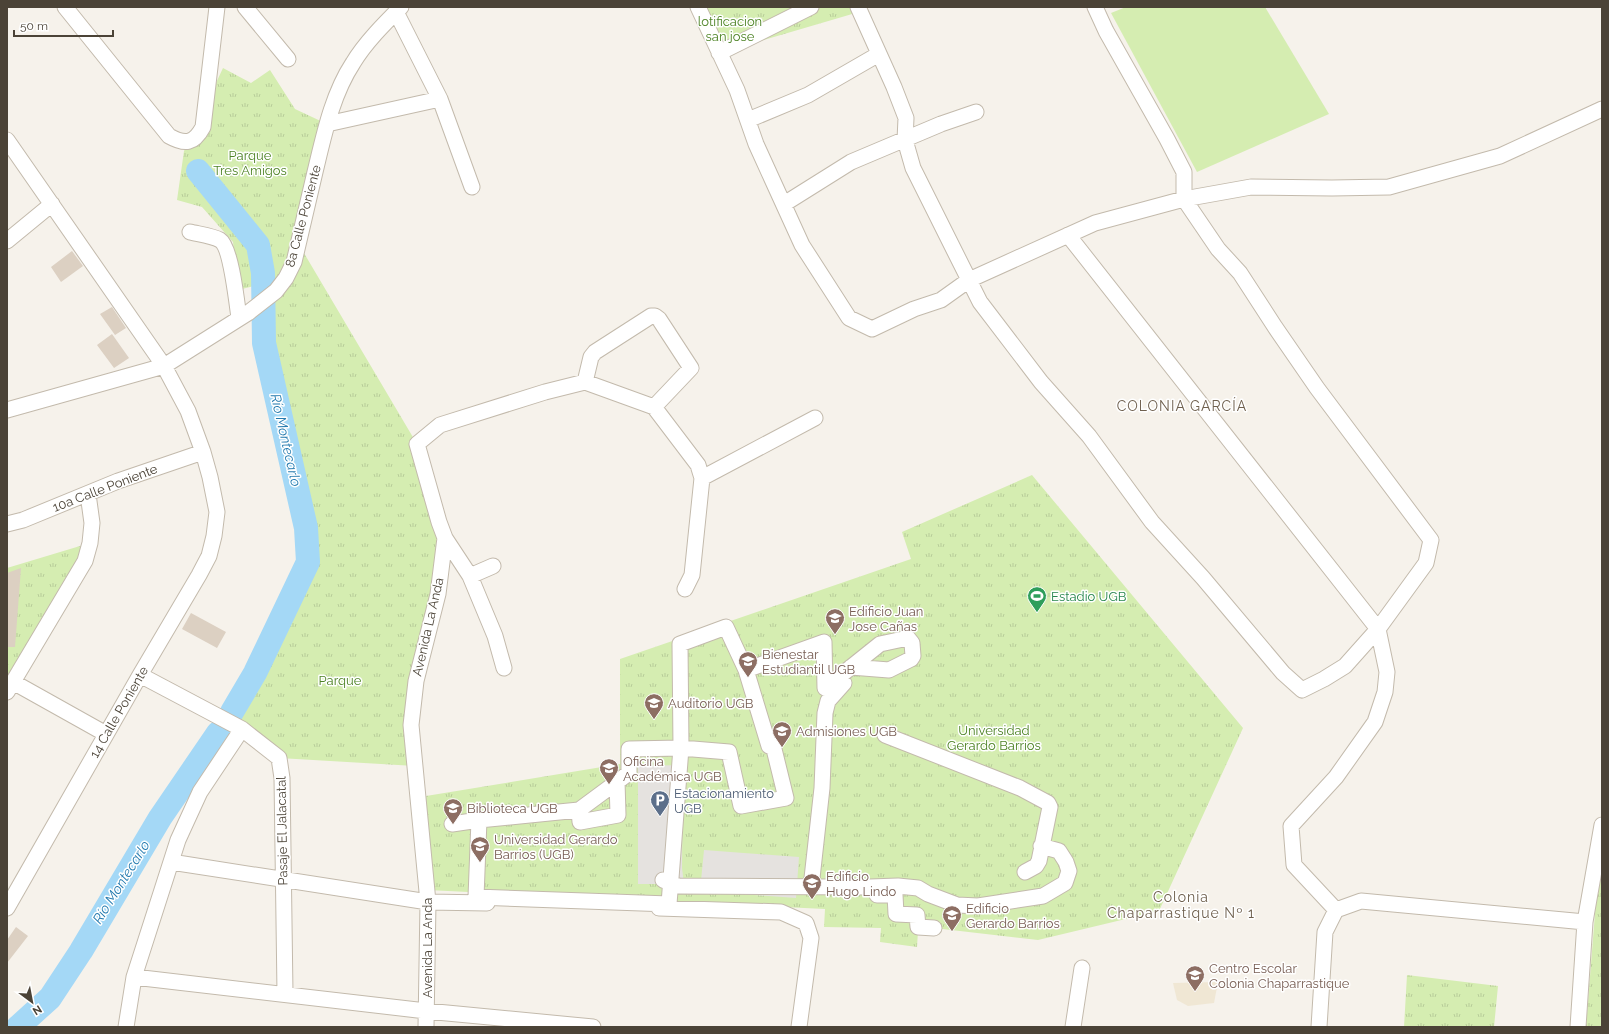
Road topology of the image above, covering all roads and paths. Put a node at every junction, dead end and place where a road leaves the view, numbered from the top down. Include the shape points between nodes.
1 (65, 7) edge
2 (217, 7) edge
3 (245, 7) edge
4 (698, 7) edge
5 (811, 7) edge
6 (858, 7) edge
7 (1095, 7) edge
8 (398, 9) edge
9 (719, 54) junction
10 (879, 54) junction
11 (288, 59) dead end
12 (440, 98) junction
13 (1602, 109) edge
14 (976, 112) dead end
15 (748, 120) junction
16 (327, 124) junction
17 (7, 140) edge
18 (905, 140) junction
19 (472, 187) dead end
20 (1184, 199) junction
21 (52, 204) junction
22 (784, 204) junction
23 (190, 232) dead end
24 (1068, 235) junction
25 (7, 241) edge
26 (969, 280) junction
27 (244, 316) junction
28 (164, 366) junction
29 (585, 382) junction
30 (654, 407) junction
31 (7, 410) edge
32 (815, 418) dead end
33 (203, 452) junction
34 (702, 478) junction
35 (88, 494) junction
36 (7, 524) edge
37 (445, 538) junction
38 (493, 566) dead end
39 (470, 576) junction
40 (685, 589) dead end
41 (1378, 629) junction
42 (504, 668) dead end
43 (855, 668) junction
44 (746, 670) junction
45 (140, 675) junction
46 (10, 687) edge
47 (825, 688) junction
48 (242, 729) junction
49 (106, 734) junction
50 (885, 735) dead end
51 (681, 748) junction
52 (617, 781) junction
53 (579, 810) junction
54 (479, 820) junction
55 (452, 824) dead end
56 (1602, 825) edge
57 (1041, 846) junction
58 (171, 862) junction
59 (1025, 872) dead end
60 (284, 879) junction
61 (672, 887) junction
62 (807, 890) junction
63 (428, 902) junction
64 (7, 908) edge
65 (681, 909) junction
66 (1336, 910) junction
67 (1585, 922) junction
68 (934, 928) dead end
69 (1082, 968) dead end
70 (134, 976) junction
71 (285, 993) junction
72 (426, 1011) junction
73 (126, 1027) edge
74 (426, 1027) edge
75 (594, 1027) edge
76 (799, 1027) edge
77 (1073, 1027) edge
78 (1319, 1027) edge
79 (1578, 1027) edge

1 - 2 street via 169,136 180,142 191,141 198,136 203,127
3 - 11 street
4 - 9 street
5 - 9 street
6 - 10 street
7 - 20 street via 1184,172
8 - 12 street
8 - 16 street, 8a Calle Poniente via 353,62
9 - 15 street
10 - 15 street via 808,95
10 - 18 street via 906,118
12 - 16 street
12 - 19 street
13 - 20 street via 1500,156 1389,187 1251,187
14 - 18 street
15 - 22 street via 756,144
16 - 27 street, 8a Calle Poniente via 294,262 276,291
17 - 21 street, 14 Calle Poniente
18 - 22 street via 851,162
18 - 26 street via 913,168
20 - 24 street via 1095,223
20 - 41 street via 1218,249 1240,273 1317,388 1431,540 1426,564
21 - 25 street
21 - 28 street, 14 Calle Poniente
22 - 26 street via 802,245 849,318 872,329 914,309 942,300
23 - 27 street via 220,240 224,245
24 - 26 street
24 - 41 street
26 - 41 street via 980,302 1041,382 1089,436 1152,522 1283,673 1302,690 1345,666
27 - 28 street, 8a Calle Poniente
28 - 31 street, 8a Calle Poniente
28 - 33 street, 14 Calle Poniente via 188,411
29 - 30 street
29 - 30 street via 591,357 595,352 651,316 655,316 659,318 691,368
29 - 37 street, Avenida La Anda via 440,425 417,444
30 - 34 street via 698,465
32 - 34 street
33 - 35 street, 10a Calle Poniente
33 - 45 street, 14 Calle Poniente via 217,512 209,556
34 - 40 street via 692,575
35 - 36 street, 10a Calle Poniente
35 - 46 street via 92,523 85,561
37 - 39 street
37 - 63 street, Avenida La Anda via 438,594 416,681 411,725
38 - 39 street
39 - 42 street via 495,636
41 - 66 street via 1387,672 1385,692 1375,722 1336,777 1291,826 1294,866
43 - 43 street via 880,644 909,640 913,656 911,659 889,670
43 - 47 street
43 - 62 street via 828,701 825,713 822,788
44 - 47 street via 824,642
44 - 51 street via 726,627 680,644
44 - 51 street via 769,746 773,745 786,798 741,806 729,752
45 - 48 street, Pasaje El Jalacatal
45 - 49 street, 14 Calle Poniente
46 - 49 street
47 - 62 street
48 - 58 street via 200,792
48 - 60 street, Pasaje El Jalacatal via 278,758 282,778
49 - 64 street, 14 Calle Poniente
50 - 57 street via 1044,799 1050,807
51 - 52 street via 629,748 629,773
51 - 61 street
52 - 53 street
52 - 53 street via 618,815 580,822
53 - 54 street
54 - 55 street
54 - 61 street via 476,897 669,904
56 - 67 street
57 - 59 street via 1036,866
57 - 62 street via 1059,851 1069,871 1064,883 1043,896 978,906 957,905 918,888 904,886
58 - 60 street
58 - 70 street
60 - 63 street
60 - 71 street, Pasaje El Jalacatal
61 - 62 street
61 - 65 street
62 - 68 street via 895,895 896,914 917,915 918,928
63 - 65 street
63 - 72 street, Avenida La Anda
65 - 76 street via 781,912 806,923 811,938
66 - 67 street via 1361,901
66 - 78 street via 1325,932
67 - 79 street
69 - 77 street
70 - 71 street
70 - 73 street
71 - 72 street
72 - 74 street, Avenida La Anda
72 - 75 street

